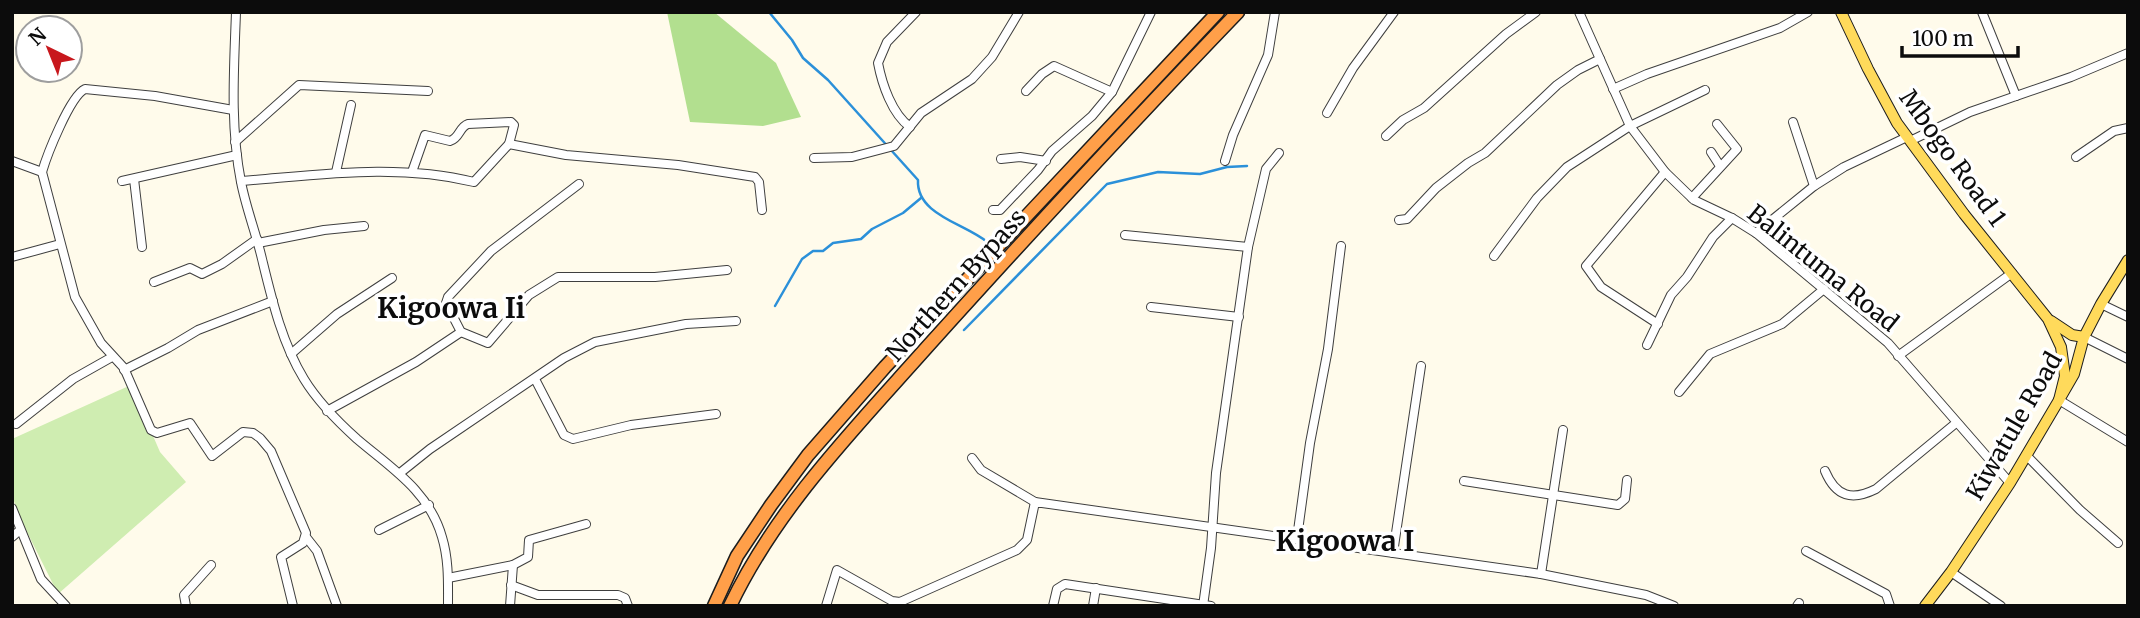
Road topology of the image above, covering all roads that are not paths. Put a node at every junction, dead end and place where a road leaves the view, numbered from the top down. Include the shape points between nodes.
1 (236, 12) edge
2 (916, 12) edge
3 (1019, 12) edge
4 (1151, 12) edge
5 (1218, 12) edge
6 (1238, 12) edge
7 (1275, 12) edge
8 (1394, 12) edge
9 (1536, 12) edge
10 (1579, 12) edge
11 (1808, 12) edge
12 (1841, 12) edge
13 (1982, 12) edge
14 (2128, 53) edge
15 (1600, 59) junction
16 (1613, 89) junction
17 (1705, 90) dead end
18 (428, 91) dead end
19 (1026, 91) dead end
20 (1112, 92) junction
21 (2015, 96) junction
22 (351, 105) dead end
23 (233, 110) junction
24 (1327, 113) dead end
25 (1793, 122) dead end
26 (1717, 124) dead end
27 (1630, 126) junction
28 (910, 127) junction
29 (2128, 128) edge
30 (1386, 136) dead end
31 (1908, 139) junction
32 (235, 142) junction
33 (509, 144) junction
34 (1711, 152) dead end
35 (1279, 153) dead end
36 (237, 155) junction
37 (2076, 157) dead end
38 (814, 158) dead end
39 (1002, 159) dead end
40 (12, 161) edge
41 (1046, 161) junction
42 (1225, 161) dead end
43 (1720, 166) junction
44 (42, 172) junction
45 (337, 172) junction
46 (412, 172) junction
47 (1665, 172) junction
48 (134, 179) junction
49 (122, 181) dead end
50 (241, 181) junction
51 (579, 184) dead end
52 (1814, 186) junction
53 (1692, 198) junction
54 (762, 210) dead end
55 (993, 210) dead end
56 (1732, 218) junction
57 (1399, 220) dead end
58 (364, 226) dead end
59 (1756, 233) junction
60 (1125, 235) dead end
61 (258, 241) junction
62 (60, 244) junction
63 (1341, 246) dead end
64 (142, 247) dead end
65 (1248, 247) junction
66 (1494, 256) dead end
67 (12, 257) edge
68 (2128, 260) edge
69 (727, 270) dead end
70 (2012, 273) junction
71 (392, 278) dead end
72 (154, 282) dead end
73 (1824, 289) junction
74 (273, 301) junction
75 (2101, 304) junction
76 (1151, 307) dead end
77 (1239, 317) junction
78 (2128, 317) edge
79 (2048, 319) junction
80 (737, 321) dead end
81 (1658, 324) junction
82 (461, 332) junction
83 (2084, 337) junction
84 (1647, 345) dead end
85 (291, 354) junction
86 (1898, 356) junction
87 (112, 357) junction
88 (2128, 359) edge
89 (1421, 366) dead end
90 (124, 370) junction
91 (535, 380) junction
92 (1679, 392) dead end
93 (2059, 400) junction
94 (327, 411) junction
95 (716, 414) dead end
96 (1956, 423) junction
97 (16, 424) dead end
98 (1563, 430) dead end
99 (2128, 442) edge
100 (2026, 456) junction
101 (972, 458) dead end
102 (1825, 471) dead end
103 (400, 473) junction
104 (1627, 480) dead end
105 (1464, 481) dead end
106 (2010, 482) junction
107 (1552, 494) junction
108 (1035, 502) junction
109 (429, 505) junction
110 (12, 508) edge
111 (586, 524) dead end
112 (1213, 528) junction
113 (20, 530) junction
114 (379, 530) dead end
115 (12, 537) edge
116 (306, 537) junction
117 (1297, 538) junction
118 (2118, 542) dead end
119 (1806, 551) dead end
120 (1393, 553) junction
121 (211, 565) dead end
122 (513, 565) junction
123 (1951, 572) junction
124 (1541, 574) junction
125 (448, 578) junction
126 (511, 585) junction
127 (1096, 589) junction
128 (1206, 605) edge
129 (66, 606) edge
130 (186, 606) edge
131 (293, 606) edge
132 (337, 606) edge
133 (447, 606) edge
134 (510, 606) edge
135 (628, 606) edge
136 (714, 606) edge
137 (730, 606) edge
138 (825, 606) edge
139 (1054, 606) edge
140 (1093, 606) edge
141 (1674, 606) edge
142 (1890, 606) edge
143 (1925, 606) edge
144 (2001, 606) edge

1 - 23 street
2 - 28 street via 887,42 878,63 894,108
3 - 28 street via 992,57 972,79 936,102
4 - 20 street
5 - 136 highway, Northern Bypass via 885,367 808,456 737,556
6 - 137 highway, Northern Bypass via 990,276 819,469 757,558
7 - 42 street via 1268,55
8 - 24 street
9 - 30 street
10 - 15 street, Balintuma Road
11 - 16 street via 1780,28
12 - 31 main road, Mbogo Road 1
13 - 21 street
14 - 21 street
15 - 16 street, Balintuma Road
15 - 57 street via 1557,85 1485,153 1436,188 1408,219
16 - 27 street, Balintuma Road
17 - 27 street
18 - 32 street via 299,85
19 - 20 street via 1054,66
20 - 41 street
21 - 31 street
22 - 45 street
23 - 32 street
23 - 44 street via 155,96 82,90
25 - 52 street
26 - 43 street via 1737,149
27 - 47 street, Balintuma Road
27 - 66 street via 1567,167 1537,198
28 - 38 street via 891,148
29 - 37 street via 2114,131
31 - 52 street via 1844,167
31 - 70 main road, Mbogo Road 1
32 - 36 street
33 - 46 street via 474,182
33 - 46 street via 511,122 465,124 450,141 425,135
33 - 54 street via 754,177 759,182
34 - 43 street
35 - 65 street via 1266,169
36 - 48 street
36 - 50 street
39 - 41 street
40 - 44 street
41 - 55 street via 1000,210
43 - 53 street
44 - 62 street
45 - 46 street
45 - 50 street
47 - 53 street, Balintuma Road
47 - 81 street via 1586,266 1601,287
48 - 49 street
48 - 64 street
50 - 61 street
51 - 82 street via 491,251 448,297 446,303
52 - 59 street
53 - 56 street, Balintuma Road
56 - 59 street, Balintuma Road
56 - 81 street via 1671,295
58 - 61 street
59 - 73 street, Balintuma Road
60 - 65 street
61 - 72 street via 213,270 202,274 190,268
61 - 74 street
62 - 67 street
62 - 87 street via 75,297
63 - 117 street
65 - 77 street
68 - 75 main road, Kiwatule Road
69 - 82 street via 655,277 558,276 528,295 488,343
70 - 79 main road, Mbogo Road 1
70 - 86 street
71 - 85 street via 337,314
73 - 86 street, Balintuma Road
73 - 92 street via 1782,324 1710,354
74 - 85 street
74 - 90 street via 198,330
75 - 78 street
75 - 83 main road, Kiwatule Road
76 - 77 street
77 - 112 street via 1216,473
79 - 83 main road, Mbogo Road 1 via 2071,335
79 - 93 main road, Mbogo Road 1 via 2064,367
80 - 91 street via 686,324 606,338 564,358
81 - 84 street
82 - 94 street
83 - 88 street
83 - 93 main road, Kiwatule Road via 2074,374
85 - 94 street
86 - 96 street, Balintuma Road
87 - 90 street
87 - 97 street via 73,379
89 - 120 street
90 - 116 street via 155,433 190,423 212,456 243,432 264,442
91 - 95 street via 564,435 573,439 631,425
91 - 103 street
93 - 99 street
93 - 100 main road, Kiwatule Road
94 - 103 street
96 - 102 street via 1862,496 1848,496 1832,486
96 - 106 street, Balintuma Road
98 - 107 street
100 - 106 main road, Kiwatule Road
100 - 118 street
101 - 108 street via 982,470
103 - 109 street
104 - 107 street via 1625,499 1618,505
105 - 107 street
106 - 123 main road, Kiwatule Road
107 - 124 street
108 - 112 street
108 - 138 street via 1027,540 1017,550 900,602 837,570
109 - 114 street
109 - 125 street via 442,535
110 - 113 street
111 - 122 street via 529,540 528,557
112 - 117 street
112 - 128 street
113 - 115 street
113 - 129 street via 41,579
116 - 131 street via 281,557
116 - 132 street via 317,551
117 - 120 street
119 - 142 street via 1886,594
120 - 124 street
121 - 130 street via 184,595
122 - 125 street
122 - 126 street
123 - 143 main road, Kiwatule Road
123 - 144 street
124 - 141 street via 1646,595
125 - 133 street
126 - 134 street
126 - 135 street via 538,595 618,595
127 - 128 street
127 - 139 street via 1062,584
127 - 140 street

